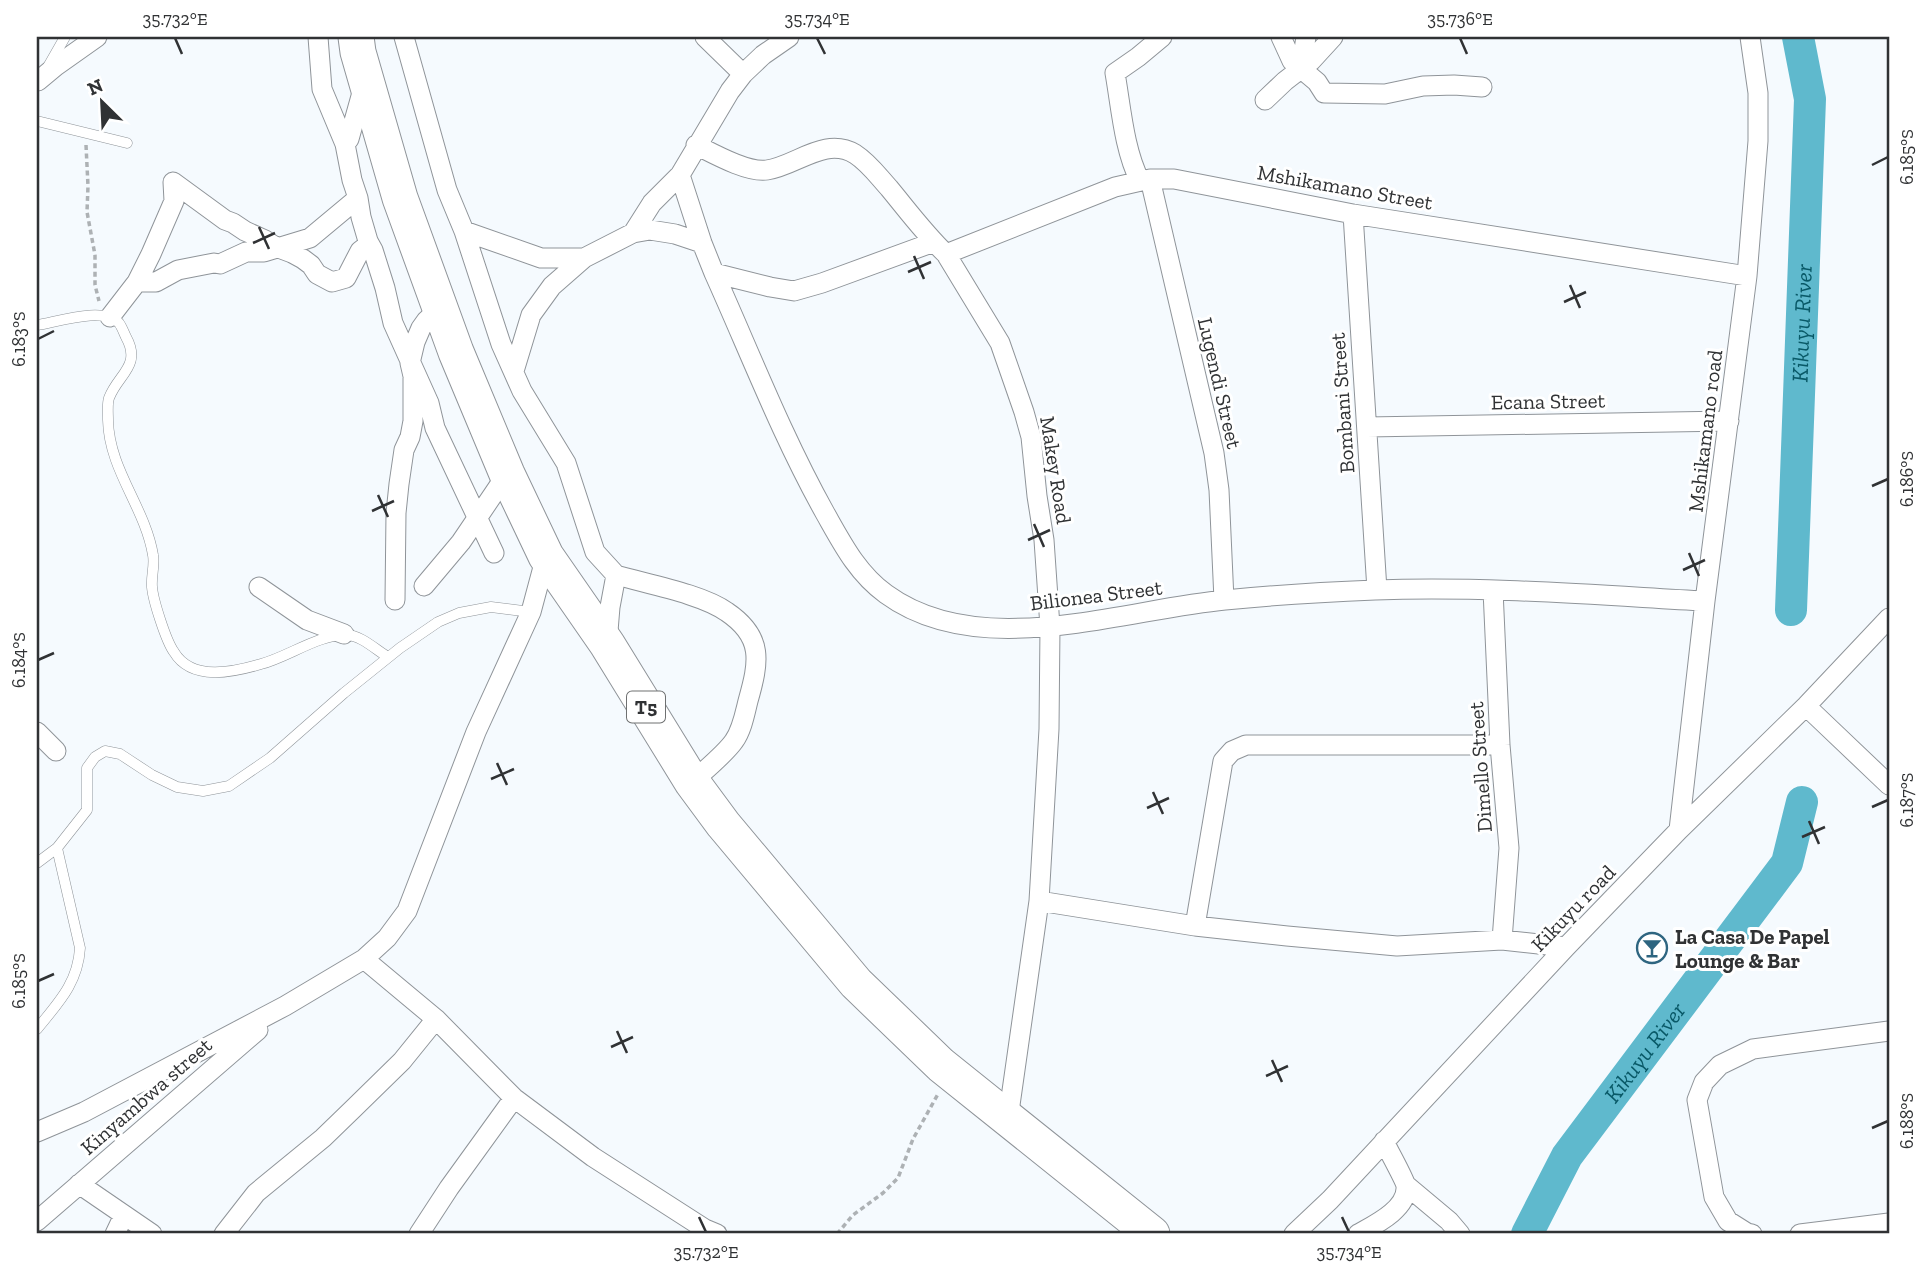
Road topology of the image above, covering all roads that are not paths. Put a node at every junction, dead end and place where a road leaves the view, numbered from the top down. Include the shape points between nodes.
1 (65, 37) edge
2 (97, 37) edge
3 (318, 37) edge
4 (356, 37) edge
5 (404, 37) edge
6 (705, 37) edge
7 (789, 37) edge
8 (1161, 37) edge
9 (1281, 37) edge
10 (1306, 37) edge
11 (1332, 37) edge
12 (1750, 37) edge
13 (1301, 69) junction
14 (743, 74) junction
15 (366, 77) junction
16 (37, 82) edge
17 (1482, 87) dead end
18 (1265, 100) dead end
19 (37, 121) edge
20 (127, 142) dead end
21 (345, 144) junction
22 (696, 145) junction
23 (680, 175) junction
24 (1145, 180) junction
25 (358, 198) junction
26 (1353, 214) junction
27 (464, 230) junction
28 (633, 233) junction
29 (702, 243) junction
30 (369, 244) junction
31 (276, 247) junction
32 (940, 248) junction
33 (584, 258) junction
34 (714, 273) junction
35 (1747, 276) junction
36 (137, 282) junction
37 (440, 308) junction
38 (110, 317) junction
39 (37, 325) edge
40 (410, 363) junction
41 (514, 371) junction
42 (1729, 421) junction
43 (1367, 426) junction
44 (506, 474) junction
45 (478, 518) junction
46 (494, 553) dead end
47 (546, 556) junction
48 (616, 575) junction
49 (424, 586) dead end
50 (259, 587) dead end
51 (1377, 590) junction
52 (1493, 590) junction
53 (394, 600) dead end
54 (1224, 600) junction
55 (1705, 601) junction
56 (531, 612) junction
57 (1887, 625) edge
58 (1050, 627) junction
59 (344, 634) junction
60 (607, 644) junction
61 (388, 657) junction
62 (1806, 706) junction
63 (37, 732) edge
64 (1500, 745) junction
65 (56, 751) dead end
66 (692, 782) junction
67 (1889, 785) edge
68 (1679, 830) junction
69 (57, 848) junction
70 (37, 863) edge
71 (1039, 901) junction
72 (1195, 926) junction
73 (1502, 940) junction
74 (1566, 947) junction
75 (364, 958) junction
76 (285, 1006) junction
77 (436, 1019) junction
78 (37, 1029) edge
79 (1889, 1031) edge
80 (514, 1098) junction
81 (1007, 1119) junction
82 (37, 1132) edge
83 (1384, 1141) junction
84 (79, 1184) junction
85 (1406, 1185) junction
86 (124, 1215) junction
87 (37, 1221) edge
88 (1889, 1223) edge
89 (1387, 1226) edge
90 (115, 1234) edge
91 (152, 1234) edge
92 (224, 1234) edge
93 (419, 1234) edge
94 (717, 1234) edge
95 (1152, 1234) edge
96 (1294, 1234) edge
97 (1358, 1234) edge
98 (1460, 1234) edge
99 (1752, 1234) edge
100 (1800, 1234) edge

1 - 16 lane
2 - 16 street
3 - 21 street via 322,89
4 - 15 highway, T5
5 - 27 street via 447,190
6 - 14 street
7 - 14 street
8 - 24 street, Lugendi Street via 1115,73 1136,173
9 - 13 street
10 - 13 street
11 - 13 street
12 - 35 street, Mshikamano road via 1758,93 1758,141
13 - 17 street via 1324,93
13 - 18 street
14 - 22 street
15 - 21 street
15 - 37 highway, T5 via 400,198
19 - 20 lane
21 - 25 street
22 - 23 street
22 - 32 street, Makey Road via 757,170 818,151 852,152 868,164
23 - 28 street via 652,203
23 - 29 street, Bilionea Street
24 - 26 street, Mshikamano Street via 1174,179
24 - 32 street, Mshikamano Street
24 - 54 street, Lugendi Street via 1214,453
25 - 30 street
25 - 31 street via 310,238
26 - 35 street, Mshikamano Street
26 - 43 street, Bombani Street
27 - 33 street via 541,258
27 - 41 street
28 - 29 street via 650,230
28 - 33 street
29 - 34 street, Bilionea Street
30 - 31 street via 360,251 346,278 332,282 303,259
30 - 40 street
31 - 36 street via 246,251 220,264 178,270 156,282
31 - 36 street via 225,220 173,183 174,201
32 - 34 street, Mshikamano Street via 794,291
32 - 58 street, Makey Road via 1000,344 1028,425
33 - 41 street via 552,286 531,315
34 - 58 street, Bilionea Street via 806,479 865,576 925,616 986,628
35 - 42 street, Mshikamano road
36 - 38 street
37 - 40 street via 421,328
37 - 44 highway, T5
38 - 39 lane via 97,314
38 - 59 lane via 133,348 132,362 109,399 112,453 144,523 154,556 152,588 173,652 182,663 202,673 226,671 262,664
40 - 45 street
40 - 53 street via 413,421 398,493
41 - 48 street via 566,463 596,552
42 - 43 street, Ecana Street
42 - 55 street, Mshikamano road
43 - 51 street, Bombani Street
44 - 45 street
44 - 47 highway, T5
45 - 46 street
45 - 49 street
47 - 56 street
47 - 60 highway, T5
48 - 60 street
48 - 66 street via 725,610 747,627 757,652 751,693 734,740
50 - 59 street via 300,616
51 - 52 street, Bilionea Street
51 - 54 street, Bilionea Street
52 - 55 street, Bilionea Street
52 - 64 street, Dimello Street
54 - 58 street, Bilionea Street
55 - 68 street, Mshikamano road
56 - 61 lane via 491,607 459,612
56 - 75 street via 476,732 407,911
57 - 62 street, Kikuyu road
58 - 71 street, Makey Road
59 - 61 lane via 354,635
60 - 66 highway, T5
61 - 69 lane via 270,758 229,786 203,791 177,787 120,754 105,751 87,768 87,810
62 - 67 street
62 - 68 street, Kikuyu road
63 - 65 street
64 - 72 street via 1245,745 1232,751 1223,761
64 - 73 street, Dimello Street via 1509,848
66 - 81 highway, T5 via 856,983
68 - 74 street, Kikuyu road
69 - 70 lane
69 - 78 lane via 80,948 79,963 76,976
71 - 72 street
71 - 81 street, Makey Road
72 - 73 street via 1397,946
73 - 74 street
74 - 83 street, Kikuyu road
75 - 76 street
75 - 77 street
76 - 82 street
76 - 84 street, Kinyambwa street
77 - 80 street
77 - 92 street via 402,1061 323,1138 256,1193
79 - 99 street via 1753,1049 1720,1065 1704,1082 1697,1100 1714,1197 1728,1221
80 - 93 street
80 - 94 street via 593,1157
81 - 95 highway, T5
83 - 85 street
83 - 96 street, Kikuyu road
84 - 86 street
84 - 87 street, Kinyambwa street
85 - 89 street via 1405,1196
85 - 98 street
86 - 90 street
86 - 91 street
88 - 100 street
89 - 97 street

